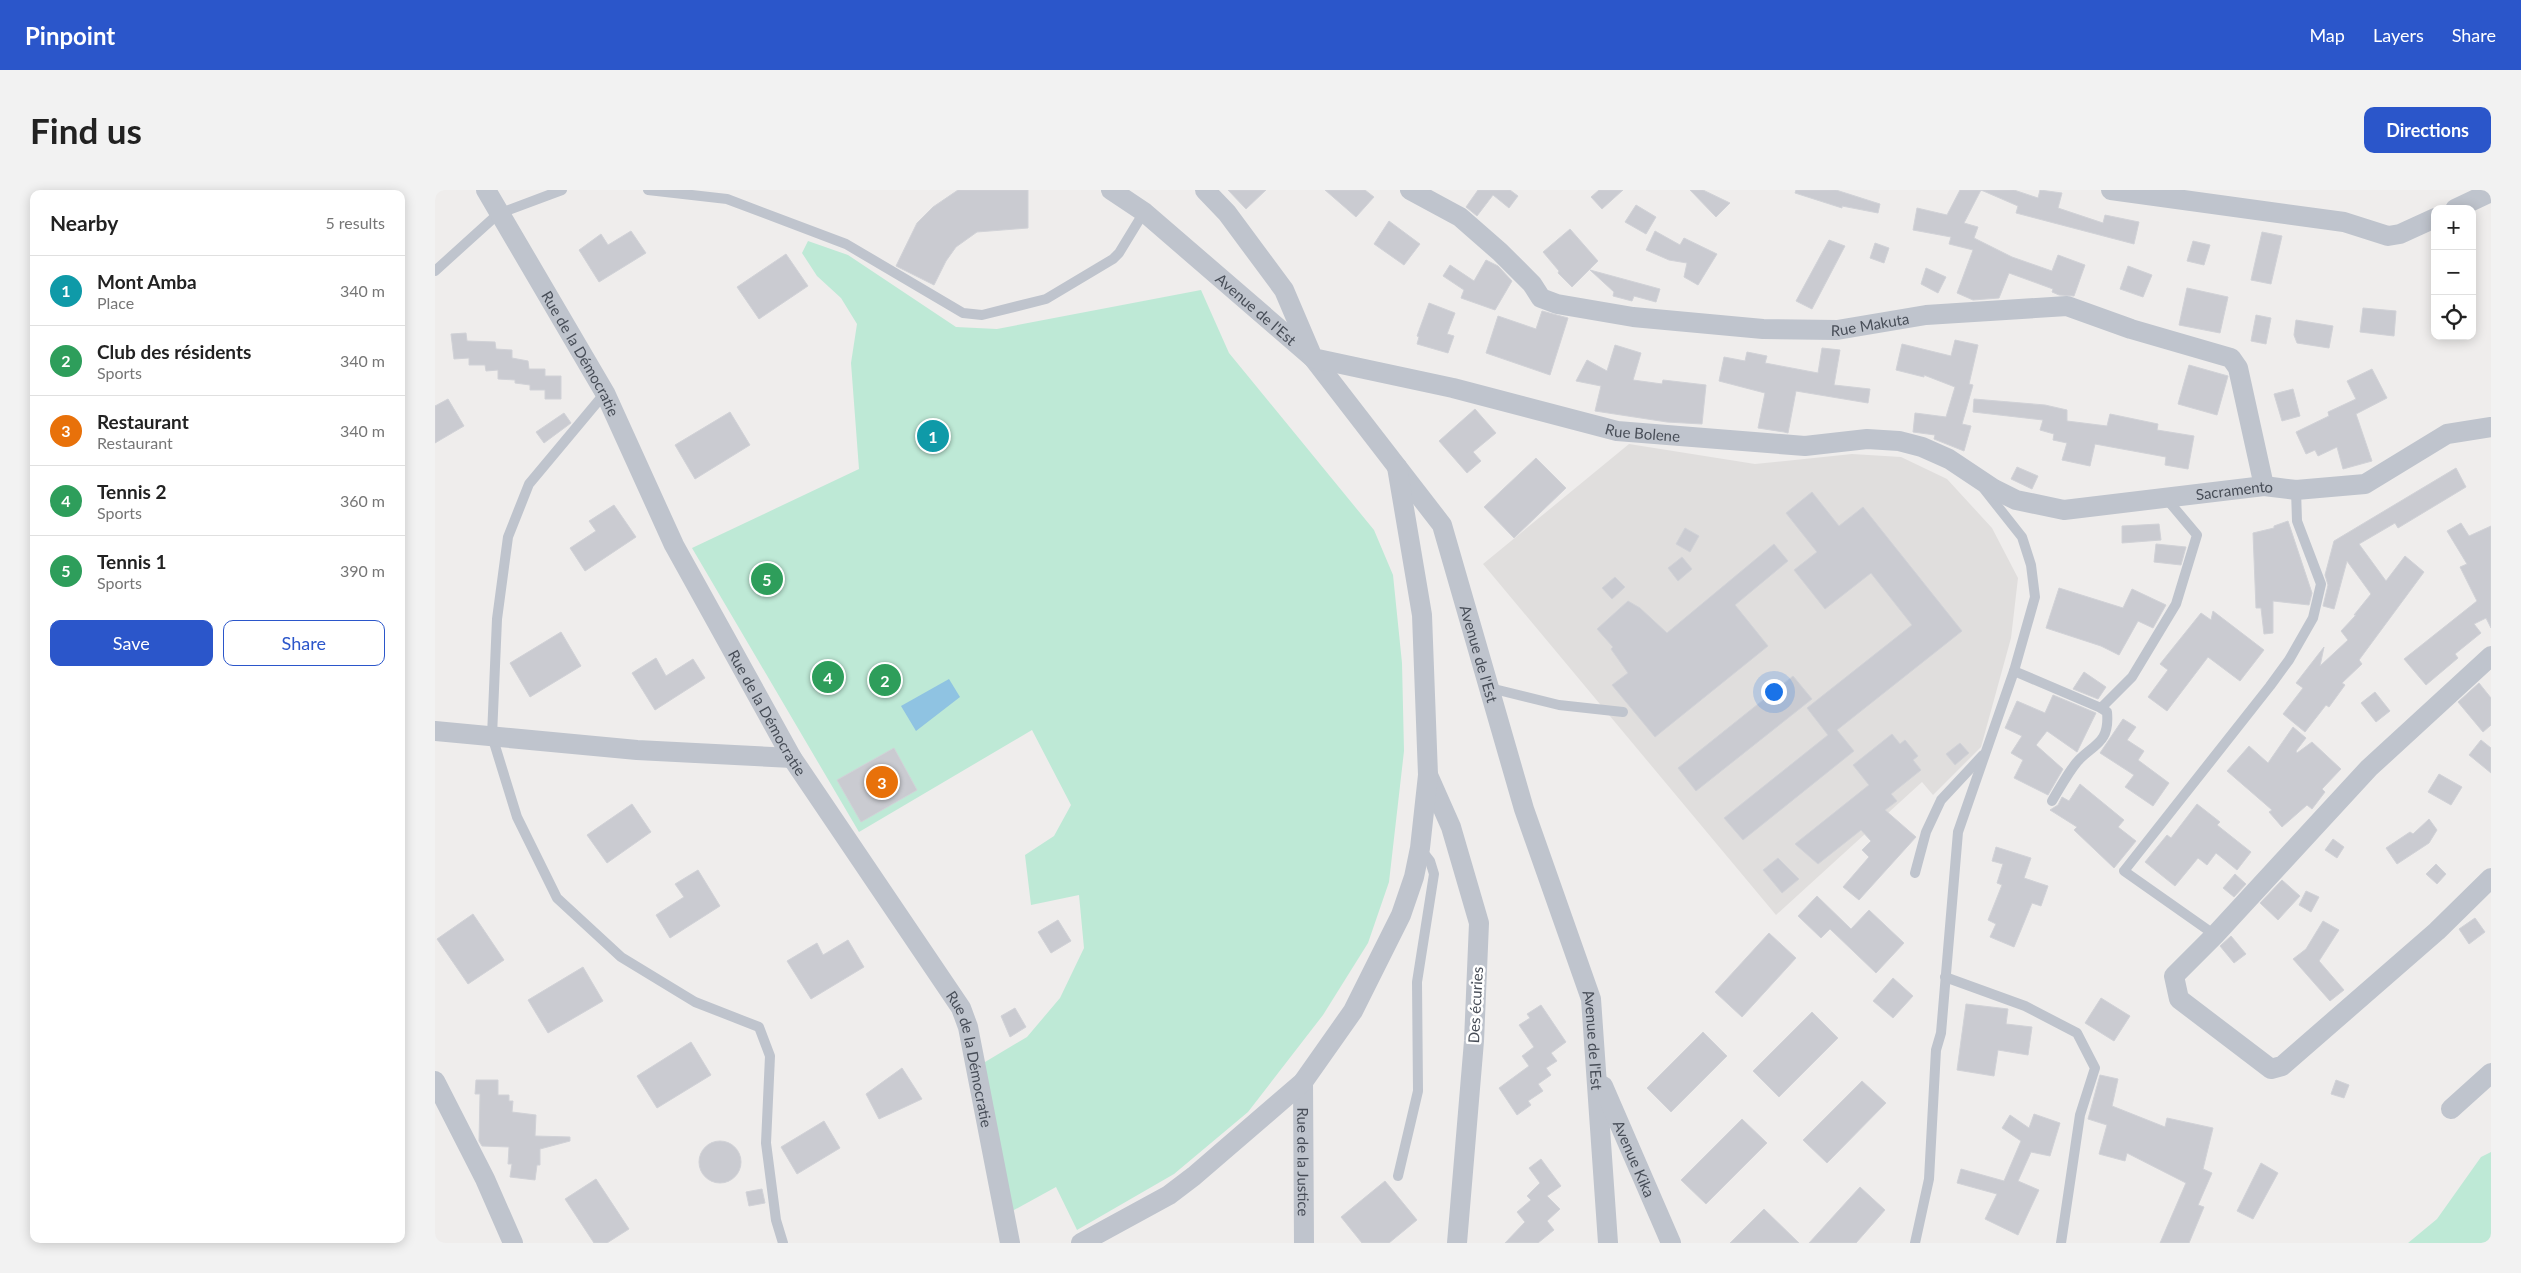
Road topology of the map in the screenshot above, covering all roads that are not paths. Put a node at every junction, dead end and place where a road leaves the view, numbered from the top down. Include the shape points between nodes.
1 (486, 190) edge
2 (562, 190) edge
3 (648, 190) edge
4 (1111, 190) edge
5 (1205, 190) edge
6 (1409, 190) edge
7 (2111, 190) edge
8 (2491, 192) edge
9 (2463, 205) edge
10 (1144, 212) junction
11 (498, 214) junction
12 (2431, 220) edge
13 (435, 271) edge
14 (1313, 358) junction
15 (605, 393) junction
16 (2491, 427) edge
17 (1397, 464) junction
18 (1972, 474) junction
19 (2264, 486) junction
20 (2296, 490) junction
21 (2164, 496) junction
22 (2491, 656) edge
23 (2014, 671) junction
24 (1490, 688) junction
25 (2101, 708) junction
26 (1623, 712) dead end
27 (435, 731) edge
28 (492, 736) junction
29 (1987, 752) junction
30 (792, 758) junction
31 (1428, 775) junction
32 (2052, 801) dead end
33 (1420, 848) junction
34 (1915, 873) dead end
35 (2491, 878) edge
36 (2215, 935) junction
37 (1945, 977) junction
38 (1597, 1073) junction
39 (2491, 1073) edge
40 (435, 1081) edge
41 (1303, 1082) junction
42 (2451, 1109) dead end
43 (1398, 1176) dead end
44 (513, 1243) edge
45 (783, 1243) edge
46 (1010, 1243) edge
47 (1081, 1243) edge
48 (1305, 1243) edge
49 (1457, 1243) edge
50 (1609, 1243) edge
51 (1671, 1243) edge
52 (1915, 1243) edge
53 (2061, 1243) edge

1 - 11 street, Rue de la Démocratie
2 - 11 lane
3 - 10 lane via 722,197 846,244 963,312 976,315 1054,296 1113,259
4 - 10 street, Avenue de l'Est
5 - 14 street via 1227,213 1284,290
6 - 19 street, Rue Makuta via 1460,217 1507,258 1541,298 1557,304 1633,317 1745,327 1837,330 1926,315 2067,306 2131,329 2231,358 2238,368
7 - 12 street via 2344,222 2395,236
8 - 9 street
10 - 14 street, Avenue de l'Est
11 - 13 lane
11 - 15 street, Rue de la Démocratie
14 - 17 street, Avenue de l'Est
14 - 18 street, Rue Bolene via 1453,388 1617,431 1805,446 1867,439 1899,441 1949,459
15 - 28 lane via 529,484 508,537 497,619
15 - 30 street, Rue de la Démocratie via 674,546
16 - 20 street, Sacramento via 2447,434 2365,484
17 - 24 street, Avenue de l'Est via 1443,525
17 - 31 street via 1422,615
18 - 21 street, Sacramento via 2016,500 2064,510
18 - 23 lane via 2022,537 2031,566 2035,597
19 - 20 street, Sacramento
19 - 21 street, Sacramento
20 - 36 lane via 2297,521 2321,584 2313,618 2270,686 2124,871
21 - 25 lane via 2198,539 2176,604 2132,677
22 - 36 street via 2369,768
23 - 25 lane
23 - 29 lane
24 - 26 lane via 1559,705
24 - 38 street, Avenue de l'Est via 1524,809 1591,999
25 - 32 lane via 2107,712 2108,721 2101,741 2077,763
27 - 28 street
28 - 30 street via 637,750
28 - 45 lane via 517,817 557,898 621,957 695,1002 759,1027 770,1056 766,1143 776,1220
29 - 34 lane via 1941,800 1926,832
29 - 37 lane via 1958,832
30 - 46 street, Rue de la Démocratie via 961,1008 968,1027
31 - 33 street
31 - 49 street, Des écuries via 1451,827 1479,923
33 - 41 street via 1401,915 1380,959 1353,1011
33 - 43 lane via 1430,861 1434,874 1417,982 1418,1092
35 - 36 street via 2437,931 2283,1066 2275,1069 2179,999 2174,976
37 - 52 lane via 1929,1179
37 - 53 lane via 2025,1006 2077,1033 2095,1068 2080,1115
38 - 50 street, Avenue de l'Est
38 - 51 street, Avenue Kika
39 - 42 street
40 - 44 street via 485,1179
41 - 47 street via 1181,1186
41 - 48 street, Rue de la Justice

